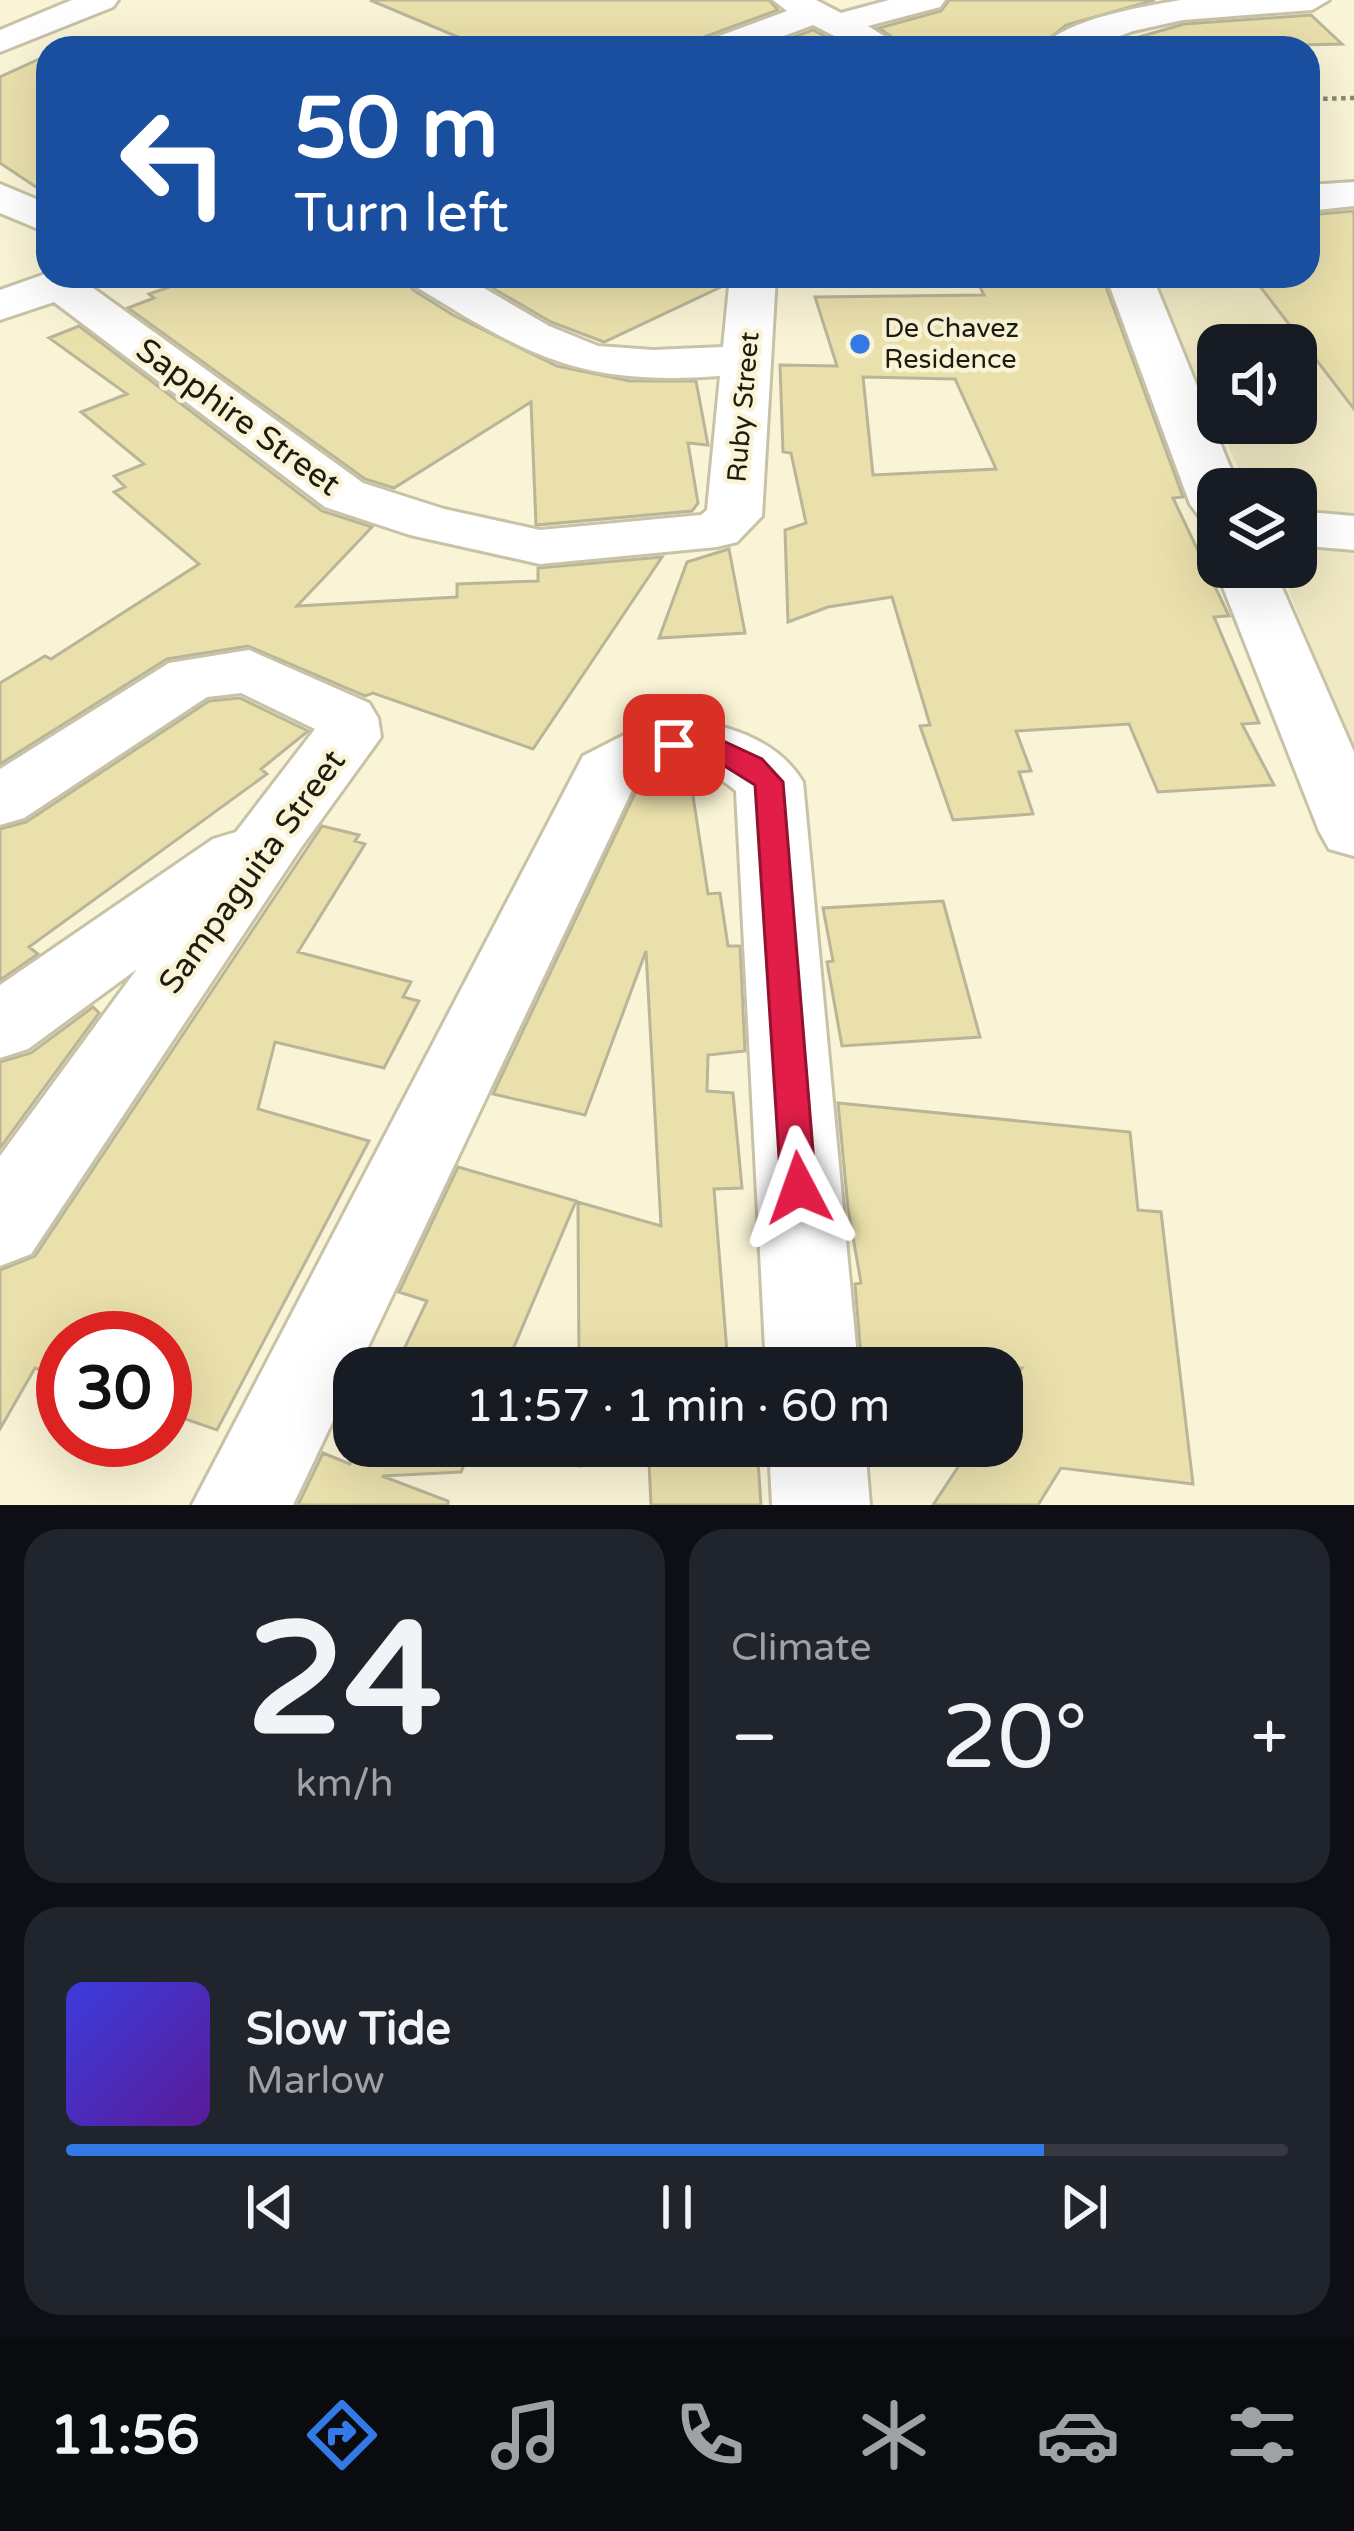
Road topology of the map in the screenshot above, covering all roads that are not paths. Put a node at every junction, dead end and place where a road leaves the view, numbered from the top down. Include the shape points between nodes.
1 (101, 0) edge
2 (928, 0) edge
3 (1316, 6) edge
4 (812, 13) edge
5 (750, 36) edge
6 (860, 36) edge
7 (1091, 36) edge
8 (0, 42) edge
9 (1354, 194) edge
10 (0, 197) edge
11 (1320, 197) edge
12 (36, 214) edge
13 (49, 288) edge
14 (81, 288) edge
15 (451, 288) edge
16 (752, 288) edge
17 (1134, 288) edge
18 (0, 306) edge
19 (746, 360) junction
20 (1204, 468) edge
21 (717, 530) joint
22 (1317, 530) edge
23 (1354, 533) edge
24 (1253, 588) edge
25 (0, 801) edge
26 (275, 831) junction
27 (1354, 831) edge
28 (0, 1026) edge
29 (0, 1226) edge
30 (810, 1347) edge
31 (818, 1467) edge
32 (241, 1505) edge
33 (821, 1505) edge

1 - 8 street
2 - 4 street
3 - 7 street via 1184,8
4 - 5 street
4 - 6 street
9 - 11 street
10 - 12 street
13 - 18 street
14 - 21 street, Sapphire Street via 344,495 540,547
15 - 19 street via 529,334 595,360
16 - 19 street, Ruby Street
17 - 20 street
19 - 21 street, Ruby Street via 734,516
22 - 23 street
24 - 27 street
25 - 26 street, Sampaguita Street via 191,678 249,671 350,727
26 - 28 street
26 - 29 street, Sampaguita Street
30 - 32 street via 769,782 706,742 641,748 607,772
31 - 33 street

